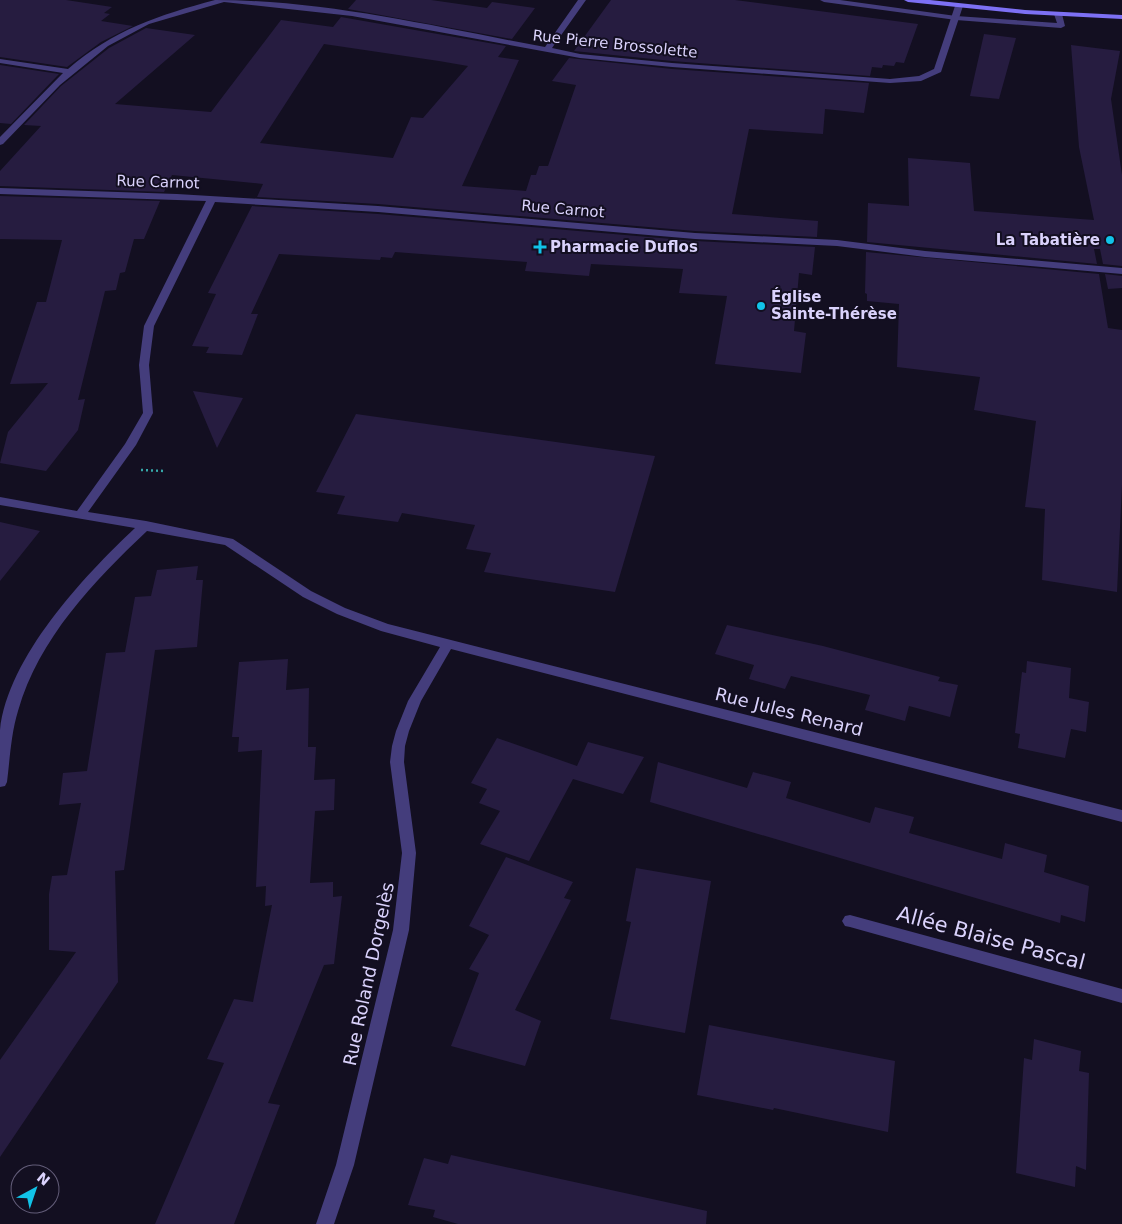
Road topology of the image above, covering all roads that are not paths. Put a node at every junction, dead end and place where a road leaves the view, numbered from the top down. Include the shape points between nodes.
1 (223, 0) edge
2 (582, 0) edge
3 (824, 0) edge
4 (908, 0) edge
5 (959, 6) junction
6 (1116, 8) dead end
7 (1058, 14) junction
8 (1082, 14) junction
9 (1122, 17) edge
10 (956, 18) junction
11 (546, 51) junction
12 (0, 62) edge
13 (70, 72) junction
14 (0, 142) edge
15 (0, 191) edge
16 (212, 199) junction
17 (1122, 271) edge
18 (0, 501) edge
19 (80, 515) junction
20 (146, 525) junction
21 (447, 645) junction
22 (0, 782) edge
23 (1122, 816) edge
24 (850, 921) dead end
25 (1122, 996) edge
26 (326, 1224) edge

1 - 11 street, Rue Pierre Brossolette via 352,14
1 - 13 street via 129,30
2 - 11 street
3 - 10 street
4 - 5 street
5 - 7 street
5 - 10 street, Rue Pierre Brossolette
6 - 8 street
7 - 8 street
7 - 10 street via 1061,26
8 - 9 street
10 - 11 street, Rue Pierre Brossolette via 938,70 933,75 908,80 672,65
12 - 13 street
13 - 14 street
15 - 16 street, Rue Carnot
16 - 17 street, Rue Carnot via 430,213 686,235 790,239
16 - 19 street via 149,326 144,365 148,413 130,445
18 - 19 street
19 - 20 street
20 - 21 street via 229,542 293,587 324,603 385,628
20 - 22 street via 83,588 35,658 11,709
21 - 23 street, Rue Jules Renard
21 - 26 street, Rue Roland Dorgelès via 408,714 398,746 397,762 409,853 404,913 345,1165
24 - 25 street, Allée Blaise Pascal

